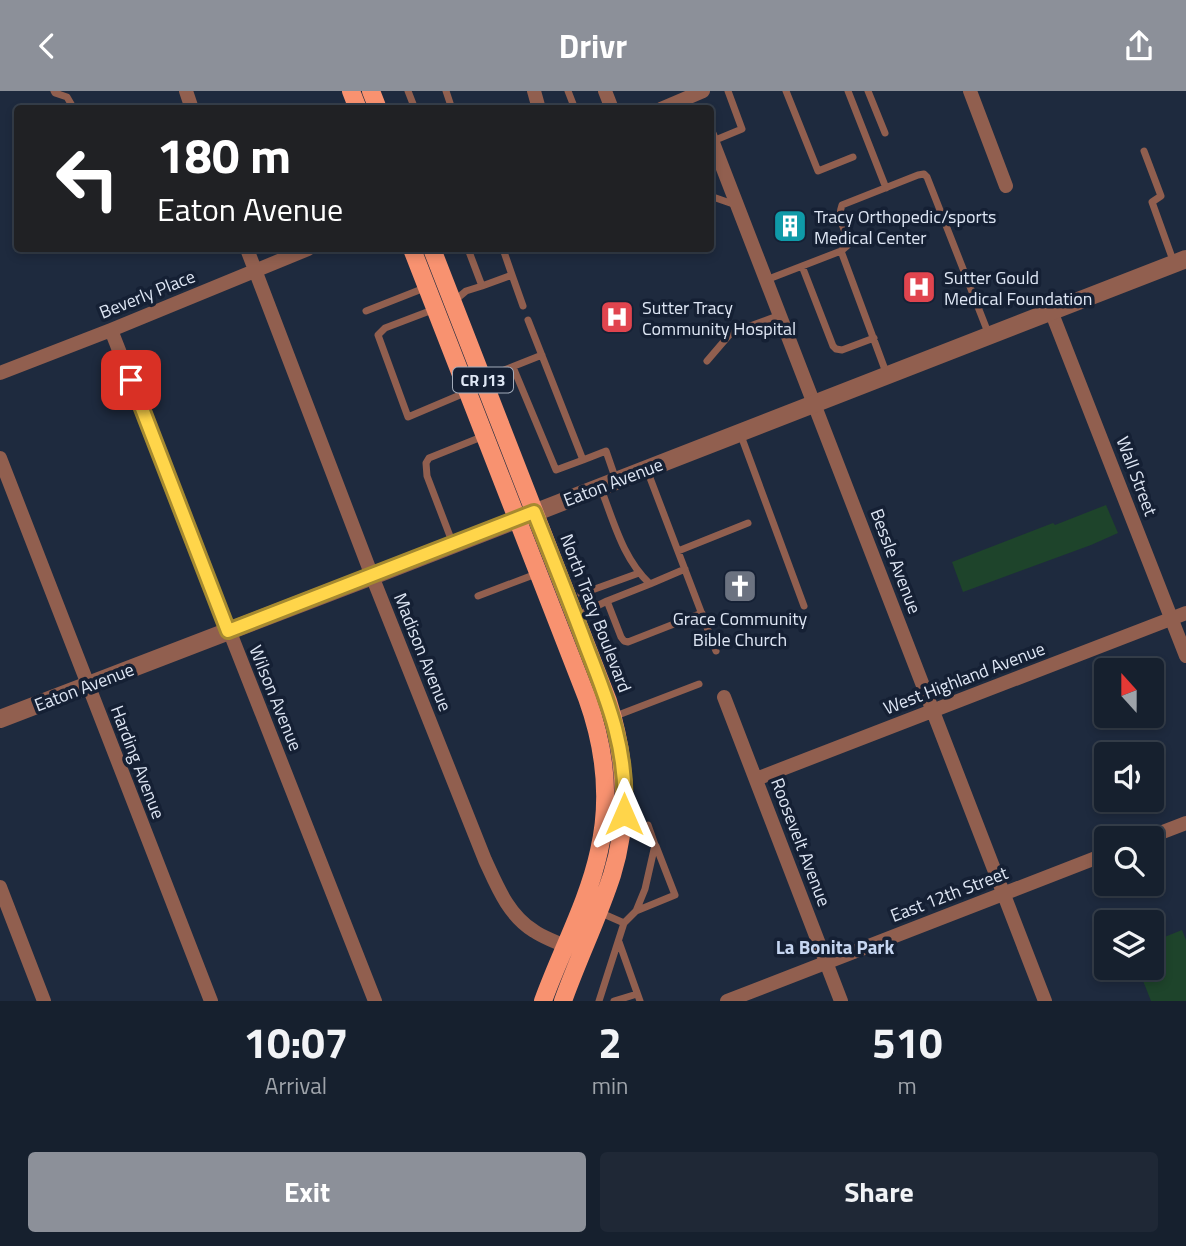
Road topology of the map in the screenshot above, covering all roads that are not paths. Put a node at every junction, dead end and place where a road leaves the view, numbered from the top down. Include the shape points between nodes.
1 (54, 91) edge
2 (728, 91) edge
3 (786, 91) edge
4 (848, 91) edge
5 (868, 91) edge
6 (970, 91) edge
7 (69, 94) edge
8 (697, 96) edge
9 (672, 105) edge
10 (885, 133) dead end
11 (714, 137) edge
12 (714, 143) edge
13 (1144, 151) dead end
14 (853, 157) dead end
15 (1006, 186) dead end
16 (886, 188) junction
17 (714, 197) edge
18 (738, 205) junction
19 (841, 251) junction
20 (248, 252) edge
21 (301, 252) edge
22 (413, 252) edge
23 (433, 252) edge
24 (469, 252) edge
25 (506, 252) edge
26 (1180, 261) edge
27 (802, 266) junction
28 (256, 271) junction
29 (512, 275) junction
30 (444, 280) junction
31 (766, 280) junction
32 (482, 286) junction
33 (427, 287) junction
34 (453, 302) junction
35 (523, 306) dead end
36 (435, 309) junction
37 (366, 311) dead end
38 (1051, 311) junction
39 (780, 314) junction
40 (528, 320) dead end
41 (111, 330) junction
42 (989, 335) junction
43 (874, 338) junction
44 (542, 355) junction
45 (707, 361) dead end
46 (513, 367) junction
47 (0, 373) edge
48 (888, 375) junction
49 (482, 378) junction
50 (468, 392) junction
51 (814, 404) junction
52 (740, 433) junction
53 (485, 435) junction
54 (0, 458) edge
55 (583, 460) junction
56 (647, 469) junction
57 (608, 484) junction
58 (526, 516) junction
59 (748, 523) dead end
60 (453, 544) junction
61 (678, 551) junction
62 (685, 569) junction
63 (538, 573) junction
64 (639, 573) junction
65 (372, 576) junction
66 (650, 584) junction
67 (581, 594) dead end
68 (478, 596) dead end
69 (607, 601) junction
70 (804, 606) dead end
71 (1186, 613) edge
72 (702, 614) junction
73 (575, 616) junction
74 (1171, 618) junction
75 (228, 631) junction
76 (716, 651) dead end
77 (1186, 656) edge
78 (699, 684) dead end
79 (88, 685) junction
80 (724, 697) dead end
81 (933, 711) junction
82 (0, 719) edge
83 (604, 719) junction
84 (756, 779) junction
85 (1186, 823) edge
86 (648, 825) dead end
87 (1164, 831) edge
88 (655, 845) junction
89 (1094, 859) edge
90 (0, 887) edge
91 (1004, 894) junction
92 (636, 911) junction
93 (598, 912) junction
94 (624, 923) junction
95 (618, 941) junction
96 (573, 949) junction
97 (826, 962) junction
98 (547, 996) edge
99 (639, 997) edge
100 (44, 1001) edge
101 (211, 1001) edge
102 (375, 1001) edge
103 (563, 1001) edge
104 (599, 1001) edge
105 (614, 1001) edge
106 (727, 1001) edge
107 (841, 1001) edge
108 (1045, 1001) edge

1 - 7 lane
2 - 11 lane via 742,129
3 - 14 lane via 818,171
4 - 16 lane
5 - 10 lane
6 - 15 street
8 - 9 street
12 - 18 street, Bessle Avenue
13 - 26 lane via 1161,196 1152,202
16 - 19 lane via 842,205 840,218 849,241
16 - 42 lane via 918,175 927,177
17 - 18 lane
18 - 31 street, Bessle Avenue
19 - 27 lane
19 - 43 lane
20 - 28 street, Madison Avenue
21 - 28 street, Beverly Place
22 - 33 main road, North Tracy Boulevard / CR J13
23 - 30 main road, North Tracy Boulevard / CR J13
24 - 32 lane
25 - 29 lane
26 - 38 street, Eaton Avenue
27 - 31 lane
27 - 43 lane via 836,349
28 - 41 street, Beverly Place
28 - 65 street, Madison Avenue
29 - 32 lane
29 - 35 lane
30 - 33 lane
30 - 34 main road, North Tracy Boulevard / CR J13
31 - 39 street, Bessle Avenue
32 - 34 lane
33 - 36 main road, North Tracy Boulevard / CR J13
33 - 37 lane
34 - 36 lane
34 - 49 main road, North Tracy Boulevard / CR J13
36 - 50 main road, North Tracy Boulevard / CR J13
36 - 50 lane via 378,335 408,417
38 - 42 street, Eaton Avenue
38 - 74 street, Wall Street
39 - 45 lane via 731,333
39 - 51 street, Bessle Avenue
40 - 44 lane
41 - 47 street, Beverly Place
41 - 75 street, Wilson Avenue
42 - 48 street, Eaton Avenue
43 - 48 lane
44 - 46 lane
44 - 55 lane
46 - 49 lane
46 - 55 lane via 556,470
48 - 51 street, Eaton Avenue
49 - 58 main road, North Tracy Boulevard / CR J13
50 - 53 main road, North Tracy Boulevard / CR J13
51 - 52 street, Eaton Avenue
51 - 81 street, Bessle Avenue
52 - 56 street, Eaton Avenue
52 - 70 lane
53 - 58 main road, North Tracy Boulevard / CR J13
53 - 60 lane via 426,463
54 - 79 street, Harding Avenue
55 - 57 lane via 606,451
56 - 57 street, Eaton Avenue
56 - 61 lane
57 - 58 street, Eaton Avenue
57 - 64 lane via 623,546
58 - 60 street, Eaton Avenue
58 - 63 main road, North Tracy Boulevard / CR J13
58 - 73 main road, North Tracy Boulevard / CR J13
59 - 61 lane
60 - 65 street, Eaton Avenue
61 - 62 lane
62 - 66 lane
62 - 72 lane
63 - 68 lane
63 - 83 main road, North Tracy Boulevard / CR J13
64 - 66 lane
64 - 67 lane
65 - 75 street, Eaton Avenue
65 - 96 street, Madison Avenue via 501,897 528,927
66 - 69 lane
69 - 72 lane via 621,637 628,642
69 - 73 lane
71 - 74 street, West Highland Avenue
72 - 76 lane
73 - 83 main road, North Tracy Boulevard / CR J13
74 - 77 street, Wall Street
74 - 81 street, West Highland Avenue
75 - 79 street, Eaton Avenue
75 - 102 street, Wilson Avenue
78 - 83 lane
79 - 82 street, Eaton Avenue
79 - 101 street, Harding Avenue
80 - 84 street, Roosevelt Avenue
81 - 84 street, West Highland Avenue
81 - 91 street, Bessle Avenue
83 - 93 main road, North Tracy Boulevard / CR J13 via 622,759 625,788 616,862
83 - 96 main road, North Tracy Boulevard / CR J13 via 604,828
84 - 97 street, Roosevelt Avenue
85 - 87 street
86 - 88 lane
88 - 92 lane
88 - 92 lane via 675,895
89 - 91 street, East 12th Street
90 - 100 street
91 - 97 street, East 12th Street
91 - 108 street, Bessle Avenue
92 - 94 lane
93 - 94 lane
93 - 96 main road, North Tracy Boulevard / CR J13
94 - 95 lane
95 - 99 lane
95 - 104 lane
96 - 98 main road, North Tracy Boulevard / CR J13
96 - 103 main road, North Tracy Boulevard / CR J13
97 - 106 street, East 12th Street
97 - 107 street, Roosevelt Avenue
99 - 105 lane

